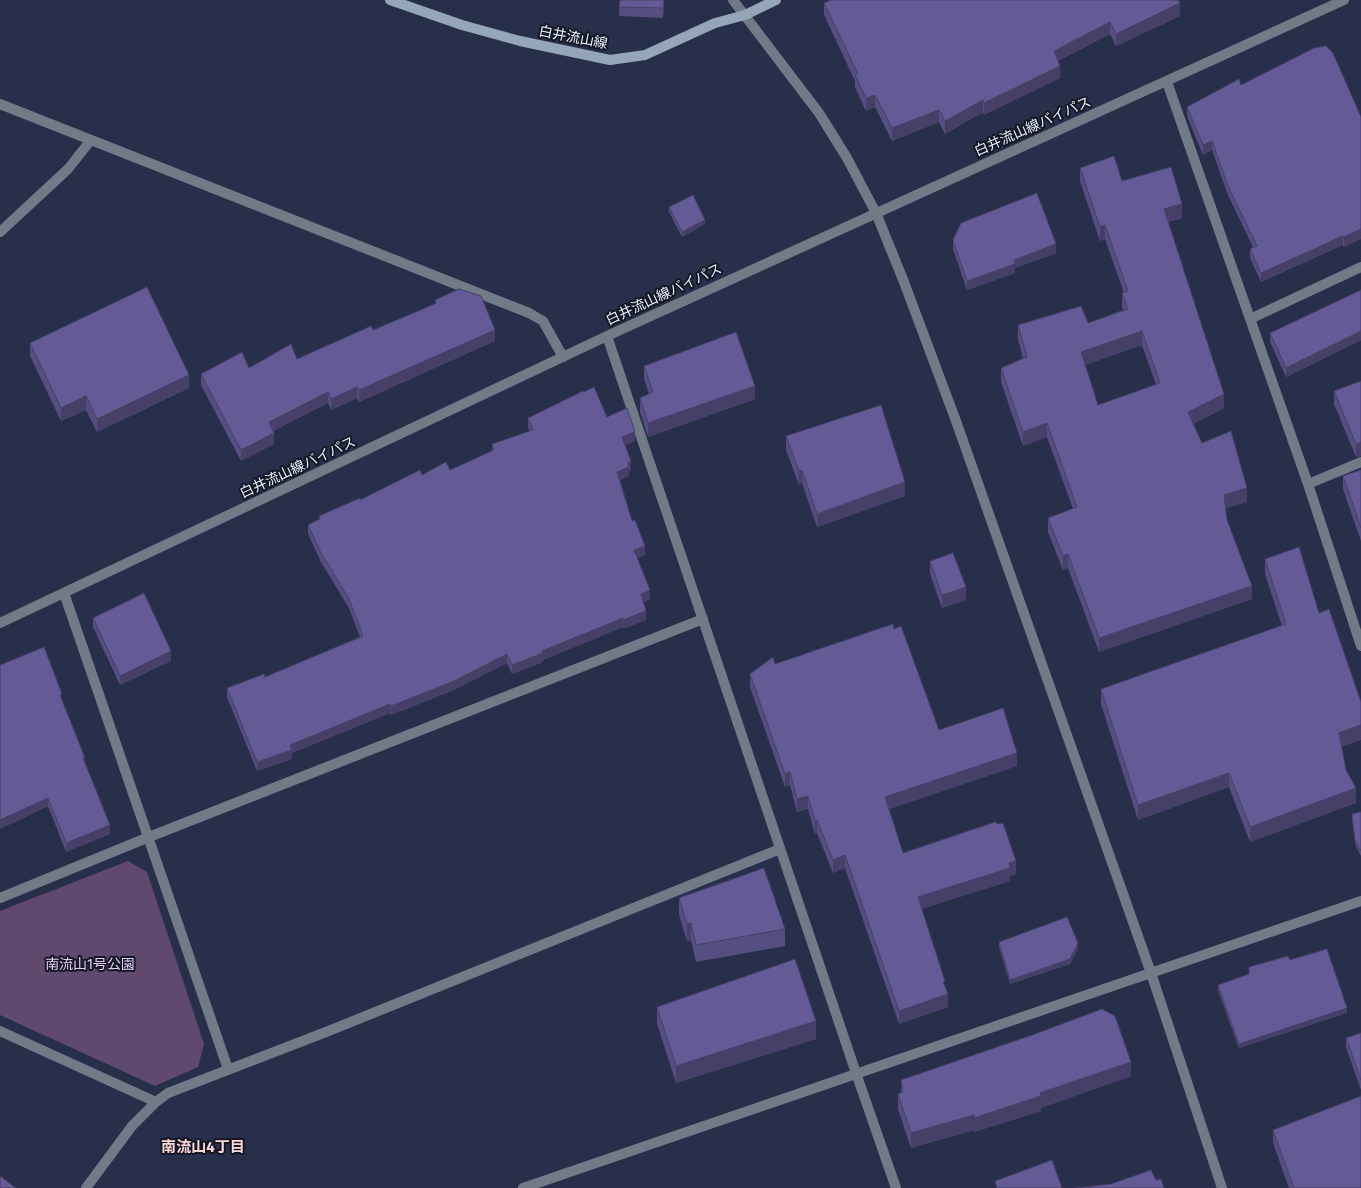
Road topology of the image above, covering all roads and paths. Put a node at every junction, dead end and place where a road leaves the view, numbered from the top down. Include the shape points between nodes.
1 (390, 0) edge
2 (733, 0) edge
3 (776, 0) edge
4 (1344, 0) edge
5 (745, 15) junction
6 (1167, 82) junction
7 (0, 104) edge
8 (91, 140) junction
9 (876, 213) junction
10 (0, 232) edge
11 (1361, 268) edge
12 (1250, 319) junction
13 (607, 336) junction
14 (563, 358) junction
15 (1361, 462) edge
16 (1308, 484) junction
17 (64, 593) junction
18 (703, 619) junction
19 (0, 623) edge
20 (1361, 646) edge
21 (149, 837) junction
22 (780, 849) junction
23 (0, 898) edge
24 (1361, 900) edge
25 (1151, 973) junction
26 (0, 1031) edge
27 (228, 1069) junction
28 (856, 1073) junction
29 (156, 1102) junction
30 (86, 1188) edge
31 (523, 1188) edge
32 (896, 1188) edge
33 (1222, 1188) edge

1 - 5 main road, 白井流山線 via 491,33 610,60 645,56 715,23
2 - 5 street
3 - 5 main road, 白井流山線
4 - 6 street, 白井流山線バイパス
5 - 9 street via 820,113
6 - 9 street, 白井流山線バイパス
6 - 12 street
7 - 8 street
8 - 10 street via 68,169
8 - 14 street via 529,313 543,321
9 - 13 street, 白井流山線バイパス
9 - 25 street via 956,421
11 - 12 street
12 - 16 street
13 - 14 street, 白井流山線バイパス
13 - 18 street
14 - 17 street, 白井流山線バイパス
15 - 16 street
16 - 20 street
17 - 19 street, 白井流山線バイパス
17 - 21 street
18 - 21 street
18 - 22 street
21 - 23 street
21 - 27 street
22 - 27 street
22 - 28 street
24 - 25 street
25 - 28 street
25 - 33 street
26 - 29 street
27 - 29 street via 168,1093
28 - 31 street
28 - 32 street
29 - 30 street via 132,1126

